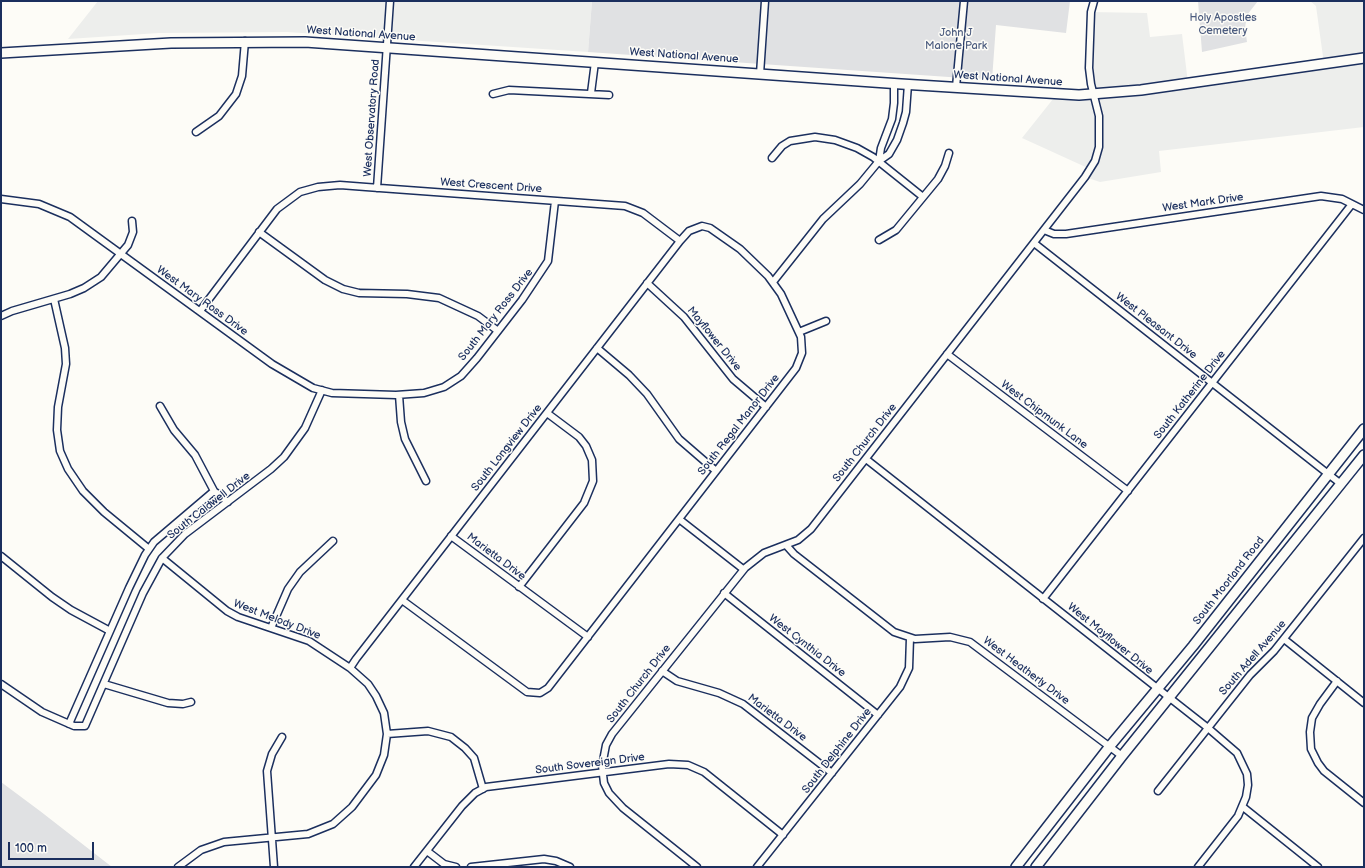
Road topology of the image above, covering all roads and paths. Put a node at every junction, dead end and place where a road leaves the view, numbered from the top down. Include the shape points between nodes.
1 (390, 1) edge
2 (765, 1) edge
3 (964, 1) edge
4 (1094, 1) edge
5 (246, 41) junction
6 (386, 47) junction
7 (1, 53) edge
8 (1364, 58) edge
9 (595, 62) junction
10 (760, 74) junction
11 (894, 83) junction
12 (908, 84) junction
13 (956, 87) junction
14 (591, 93) junction
15 (493, 94) dead end
16 (1094, 94) junction
17 (609, 95) dead end
18 (196, 132) dead end
19 (949, 154) dead end
20 (772, 158) dead end
21 (879, 161) junction
22 (377, 188) junction
23 (923, 197) junction
24 (1, 199) edge
25 (555, 201) junction
26 (1352, 204) junction
27 (1364, 210) edge
28 (132, 221) dead end
29 (1044, 230) junction
30 (259, 232) junction
31 (879, 240) dead end
32 (680, 241) junction
33 (1034, 243) junction
34 (122, 254) junction
35 (773, 282) junction
36 (647, 283) junction
37 (54, 300) junction
38 (200, 311) junction
39 (1, 316) edge
40 (826, 321) dead end
41 (498, 331) junction
42 (799, 332) junction
43 (597, 348) junction
44 (947, 354) junction
45 (1213, 382) junction
46 (322, 390) junction
47 (399, 395) junction
48 (160, 406) dead end
49 (766, 407) junction
50 (546, 413) junction
51 (1364, 430) edge
52 (1364, 455) edge
53 (866, 459) junction
54 (716, 472) junction
55 (1328, 474) junction
56 (426, 481) dead end
57 (1341, 484) junction
58 (1128, 490) junction
59 (214, 491) junction
60 (228, 502) junction
61 (679, 519) junction
62 (451, 536) junction
63 (1364, 538) edge
64 (333, 541) dead end
65 (786, 545) junction
66 (149, 549) junction
67 (1, 556) edge
68 (162, 558) junction
69 (743, 569) junction
70 (520, 586) junction
71 (724, 593) junction
72 (1043, 598) junction
73 (402, 600) junction
74 (271, 628) junction
75 (110, 631) junction
76 (588, 637) junction
77 (910, 638) junction
78 (1284, 639) junction
79 (350, 668) junction
80 (662, 671) junction
81 (1337, 681) junction
82 (1, 684) edge
83 (104, 684) junction
84 (1156, 689) junction
85 (1169, 699) junction
86 (191, 702) dead end
87 (1364, 703) edge
88 (878, 715) junction
89 (69, 724) junction
90 (1208, 728) junction
91 (387, 734) junction
92 (282, 737) dead end
93 (1110, 746) junction
94 (1122, 756) junction
95 (602, 772) junction
96 (832, 773) junction
97 (483, 789) junction
98 (1158, 791) dead end
99 (1364, 803) edge
100 (1243, 807) junction
101 (783, 835) junction
102 (271, 837) junction
103 (426, 851) junction
104 (178, 867) edge
105 (274, 867) edge
106 (414, 867) edge
107 (456, 867) edge
108 (471, 867) edge
109 (570, 867) edge
110 (697, 867) edge
111 (758, 867) edge
112 (1016, 867) edge
113 (1036, 867) edge
114 (1198, 867) edge
115 (1318, 867) edge

1 - 6 street, West Observatory Road
2 - 10 street
3 - 13 street
4 - 16 street, South Church Drive via 1089,53 1090,80
5 - 6 main road, West National Avenue
5 - 7 main road, West National Avenue
5 - 18 street via 242,76 236,94 219,116
6 - 9 main road, West National Avenue
6 - 22 street, West Observatory Road
8 - 16 main road, West National Avenue via 1141,90
9 - 10 main road, West National Avenue
9 - 14 street
10 - 11 main road, West National Avenue
11 - 12 main road, West National Avenue
11 - 21 street via 892,119
12 - 13 main road, West National Avenue
12 - 21 street via 906,112 897,140 889,154
13 - 16 main road, West National Avenue
14 - 15 street via 509,90
14 - 17 street
16 - 29 street, South Church Drive via 1099,116 1098,154 1085,177
19 - 23 street via 942,173
20 - 21 street via 790,140 815,137 847,144
21 - 23 street
21 - 35 street via 860,184 814,229
22 - 25 street, West Crescent Drive
22 - 30 street, West Crescent Drive via 340,185 307,189 277,209
23 - 31 street via 896,230
24 - 34 street, West Mary Ross Drive via 39,204 53,209 70,217
25 - 32 street, West Crescent Drive via 607,204 637,209
25 - 41 street, South Mary Ross Drive via 548,261
26 - 27 street, West Mark Drive
26 - 29 street, West Mark Drive via 1336,197 1321,196 1066,234 1054,234
26 - 45 street, South Katherine Drive
28 - 34 street via 132,236
29 - 33 street, South Church Drive
30 - 38 street, West Crescent Drive
30 - 41 street via 325,280 343,289 360,293 439,298 478,316
32 - 35 street, South Longview Drive via 694,228 710,228 748,256
32 - 36 street, South Longview Drive
33 - 44 street, South Church Drive
33 - 45 street, West Pleasant Drive
34 - 37 street via 96,280 84,288
34 - 38 street, West Mary Ross Drive
35 - 42 street, South Regal Manor Drive
36 - 43 street, South Longview Drive
36 - 49 street, Mayflower Drive via 684,317 733,379
37 - 39 street
37 - 66 street via 66,348 56,430 60,451 68,470 83,490 104,512
38 - 46 street, West Mary Ross Drive via 289,375
40 - 42 street
41 - 47 street, South Mary Ross Drive via 461,376 444,387 424,393
42 - 49 street, South Regal Manor Drive via 802,350 800,360
43 - 50 street, South Longview Drive
43 - 54 street via 629,375 647,394 679,439
44 - 53 street, South Church Drive
44 - 58 street, West Chipmunk Lane
45 - 55 street, West Pleasant Drive
45 - 58 street, South Katherine Drive
46 - 47 street, West Mary Ross Drive via 332,393
46 - 60 street, South Caldwell Drive via 305,428 292,447 271,469
47 - 56 street via 405,439
48 - 59 street via 174,430 195,456
49 - 54 street, South Regal Manor Drive
50 - 62 street, South Longview Drive
50 - 70 street via 579,437 586,446 592,460 593,481 584,503
51 - 55 main road, South Moorland Road
52 - 57 main road
53 - 65 street, South Church Drive via 811,530
53 - 72 street, West Mayflower Drive
54 - 61 street, South Regal Manor Drive
55 - 57 street, West Pleasant Drive
55 - 84 main road, South Moorland Road via 1193,646
57 - 85 main road
58 - 72 street, South Katherine Drive
59 - 60 street
59 - 66 street, South Caldwell Drive via 170,527
60 - 68 street, South Caldwell Drive via 185,534
61 - 69 street
61 - 76 street, South Regal Manor Drive
62 - 70 street, Marietta Drive
62 - 73 street, South Longview Drive
63 - 78 street, South Adell Avenue
64 - 74 street via 291,583
65 - 69 street, South Church Drive via 764,553
65 - 77 street, West Heatherly Drive via 888,628
66 - 75 street, South Caldwell Drive via 138,567
67 - 75 street via 52,597
68 - 74 street, West Melody Drive via 227,611
68 - 83 street, South Caldwell Drive via 143,593
69 - 71 street, South Church Drive
70 - 76 street, Marietta Drive
71 - 80 street, South Church Drive
71 - 88 street, West Cynthia Drive
72 - 84 street, West Mayflower Drive
73 - 76 street, South Regal Manor Drive via 527,692 538,693 548,688
73 - 79 street, South Longview Drive
74 - 79 street, West Melody Drive via 309,641
75 - 89 street, South Caldwell Drive
77 - 88 street, South Delphine Drive via 910,661 905,678
77 - 93 street, West Heatherly Drive via 950,637 970,642
78 - 81 street
78 - 90 street, South Adell Avenue via 1250,674
79 - 91 street, West Melody Drive via 368,684 376,696 384,713
80 - 95 street, South Church Drive via 610,738 603,754
80 - 96 street, Marietta Drive via 677,681 719,693 743,704
81 - 87 street
81 - 99 street via 1312,718 1311,749 1324,771
82 - 89 street via 42,712
83 - 86 street via 168,703
83 - 89 street, South Caldwell Drive via 87,723 82,727
84 - 85 street, West Mayflower Drive
84 - 93 main road, South Moorland Road
85 - 90 street, West Mayflower Drive
85 - 94 main road
88 - 96 street, South Delphine Drive
90 - 98 street, South Adell Avenue
90 - 100 street, West Mayflower Drive via 1231,747 1242,761 1248,785
91 - 97 street via 428,731 450,737 474,758
91 - 102 street, West Melody Drive via 384,755 376,775 344,815 319,831
92 - 102 street via 272,754 267,771
93 - 94 street
93 - 112 main road, South Moorland Road
94 - 113 main road
95 - 97 street, South Sovereign Drive via 496,785
95 - 101 street, South Sovereign Drive via 669,764 688,765 704,772
95 - 110 street via 607,789 616,802
96 - 101 street, South Delphine Drive
97 - 103 street, South Sovereign Drive via 462,806
100 - 114 street, West Mayflower Drive
100 - 115 street
101 - 111 street, South Delphine Drive
102 - 104 street, West Melody Drive via 212,845 193,854
102 - 105 street
103 - 106 street, South Sovereign Drive
103 - 107 street via 444,864
108 - 109 street via 544,859

